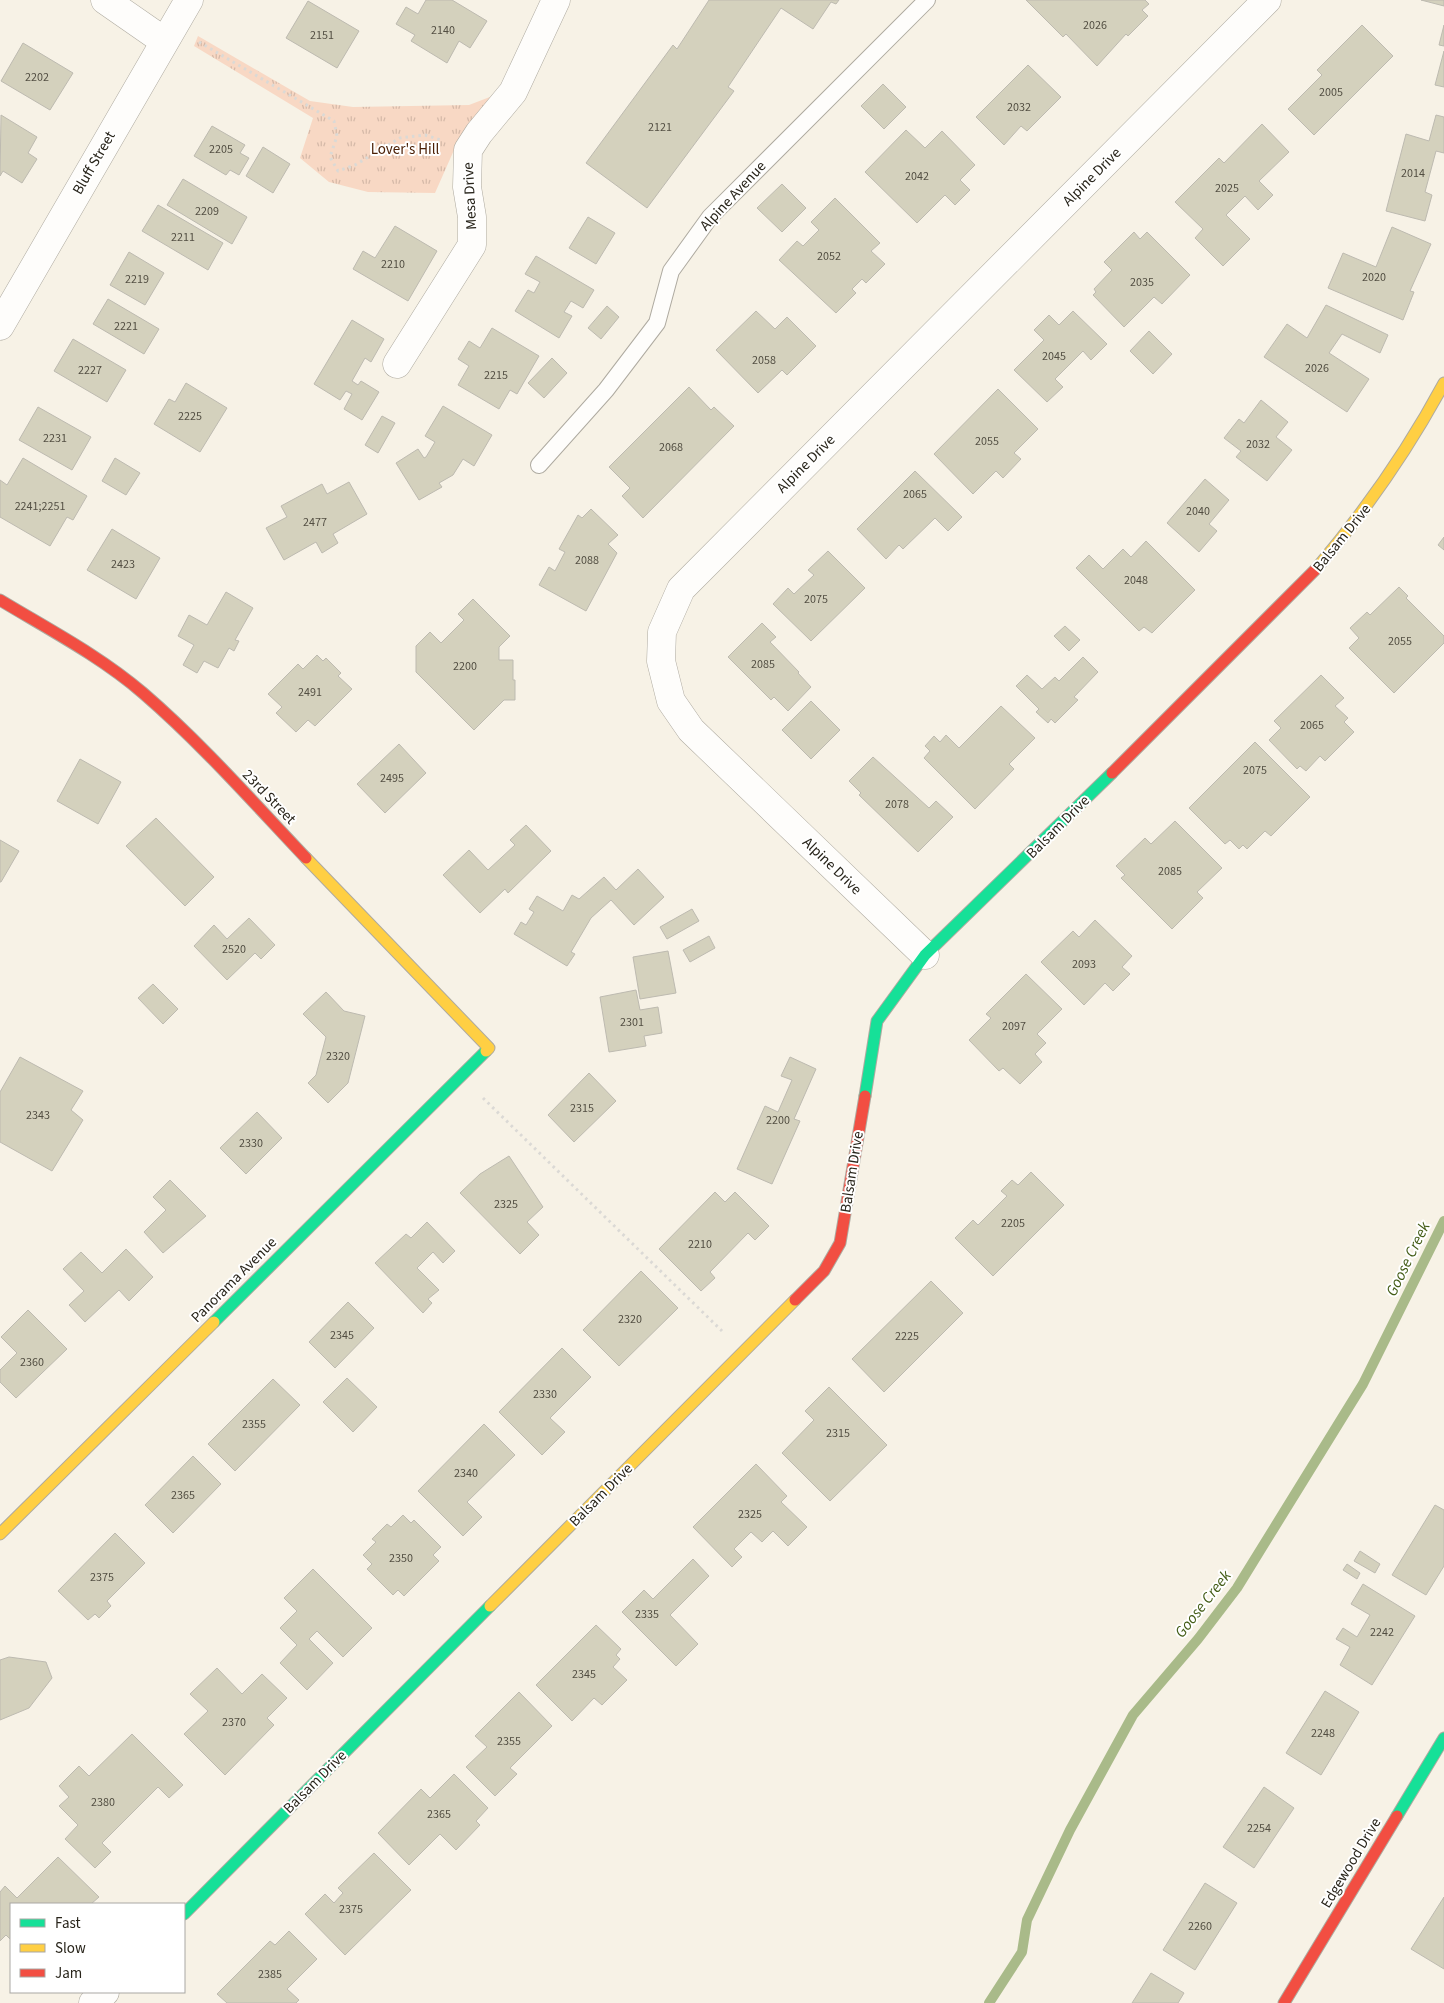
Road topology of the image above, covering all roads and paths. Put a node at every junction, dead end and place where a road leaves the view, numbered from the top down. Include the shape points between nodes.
1 (105, 0) edge
2 (189, 0) edge
3 (556, 0) edge
4 (927, 0) edge
5 (1266, 0) edge
6 (168, 34) junction
7 (468, 150) junction
8 (0, 326) edge
9 (397, 364) dead end
10 (1444, 383) edge
11 (539, 464) dead end
12 (0, 600) edge
13 (925, 955) junction
14 (489, 1048) joint
15 (461, 1077) junction
16 (743, 1352) junction
17 (0, 1534) edge
18 (1444, 1738) edge
19 (185, 1913) edge
20 (104, 1993) edge
21 (93, 2003) edge
22 (1284, 2003) edge

1 - 6 street
2 - 6 street, Bluff Street
3 - 7 street, Mesa Drive via 513,92 478,133
4 - 11 lane, Alpine Avenue via 710,217 671,271 658,323 606,390
5 - 13 street, Alpine Drive via 681,589 662,632 661,661 671,701 691,730
6 - 7 path via 334,121 336,136 330,157 338,171 356,165 400,138 425,135
6 - 8 street, Bluff Street
7 - 9 street, Mesa Drive via 467,187 472,245
10 - 13 street, Balsam Drive via 1414,438 1359,518 1310,577
12 - 14 street, 23rd Street via 142,692 186,733
13 - 16 street, Balsam Drive via 877,1021 840,1243 824,1272
14 - 15 street, Panorama Avenue
15 - 16 path
15 - 17 street, Panorama Avenue
16 - 19 street, Balsam Drive
18 - 22 street, Edgewood Drive
20 - 21 street

